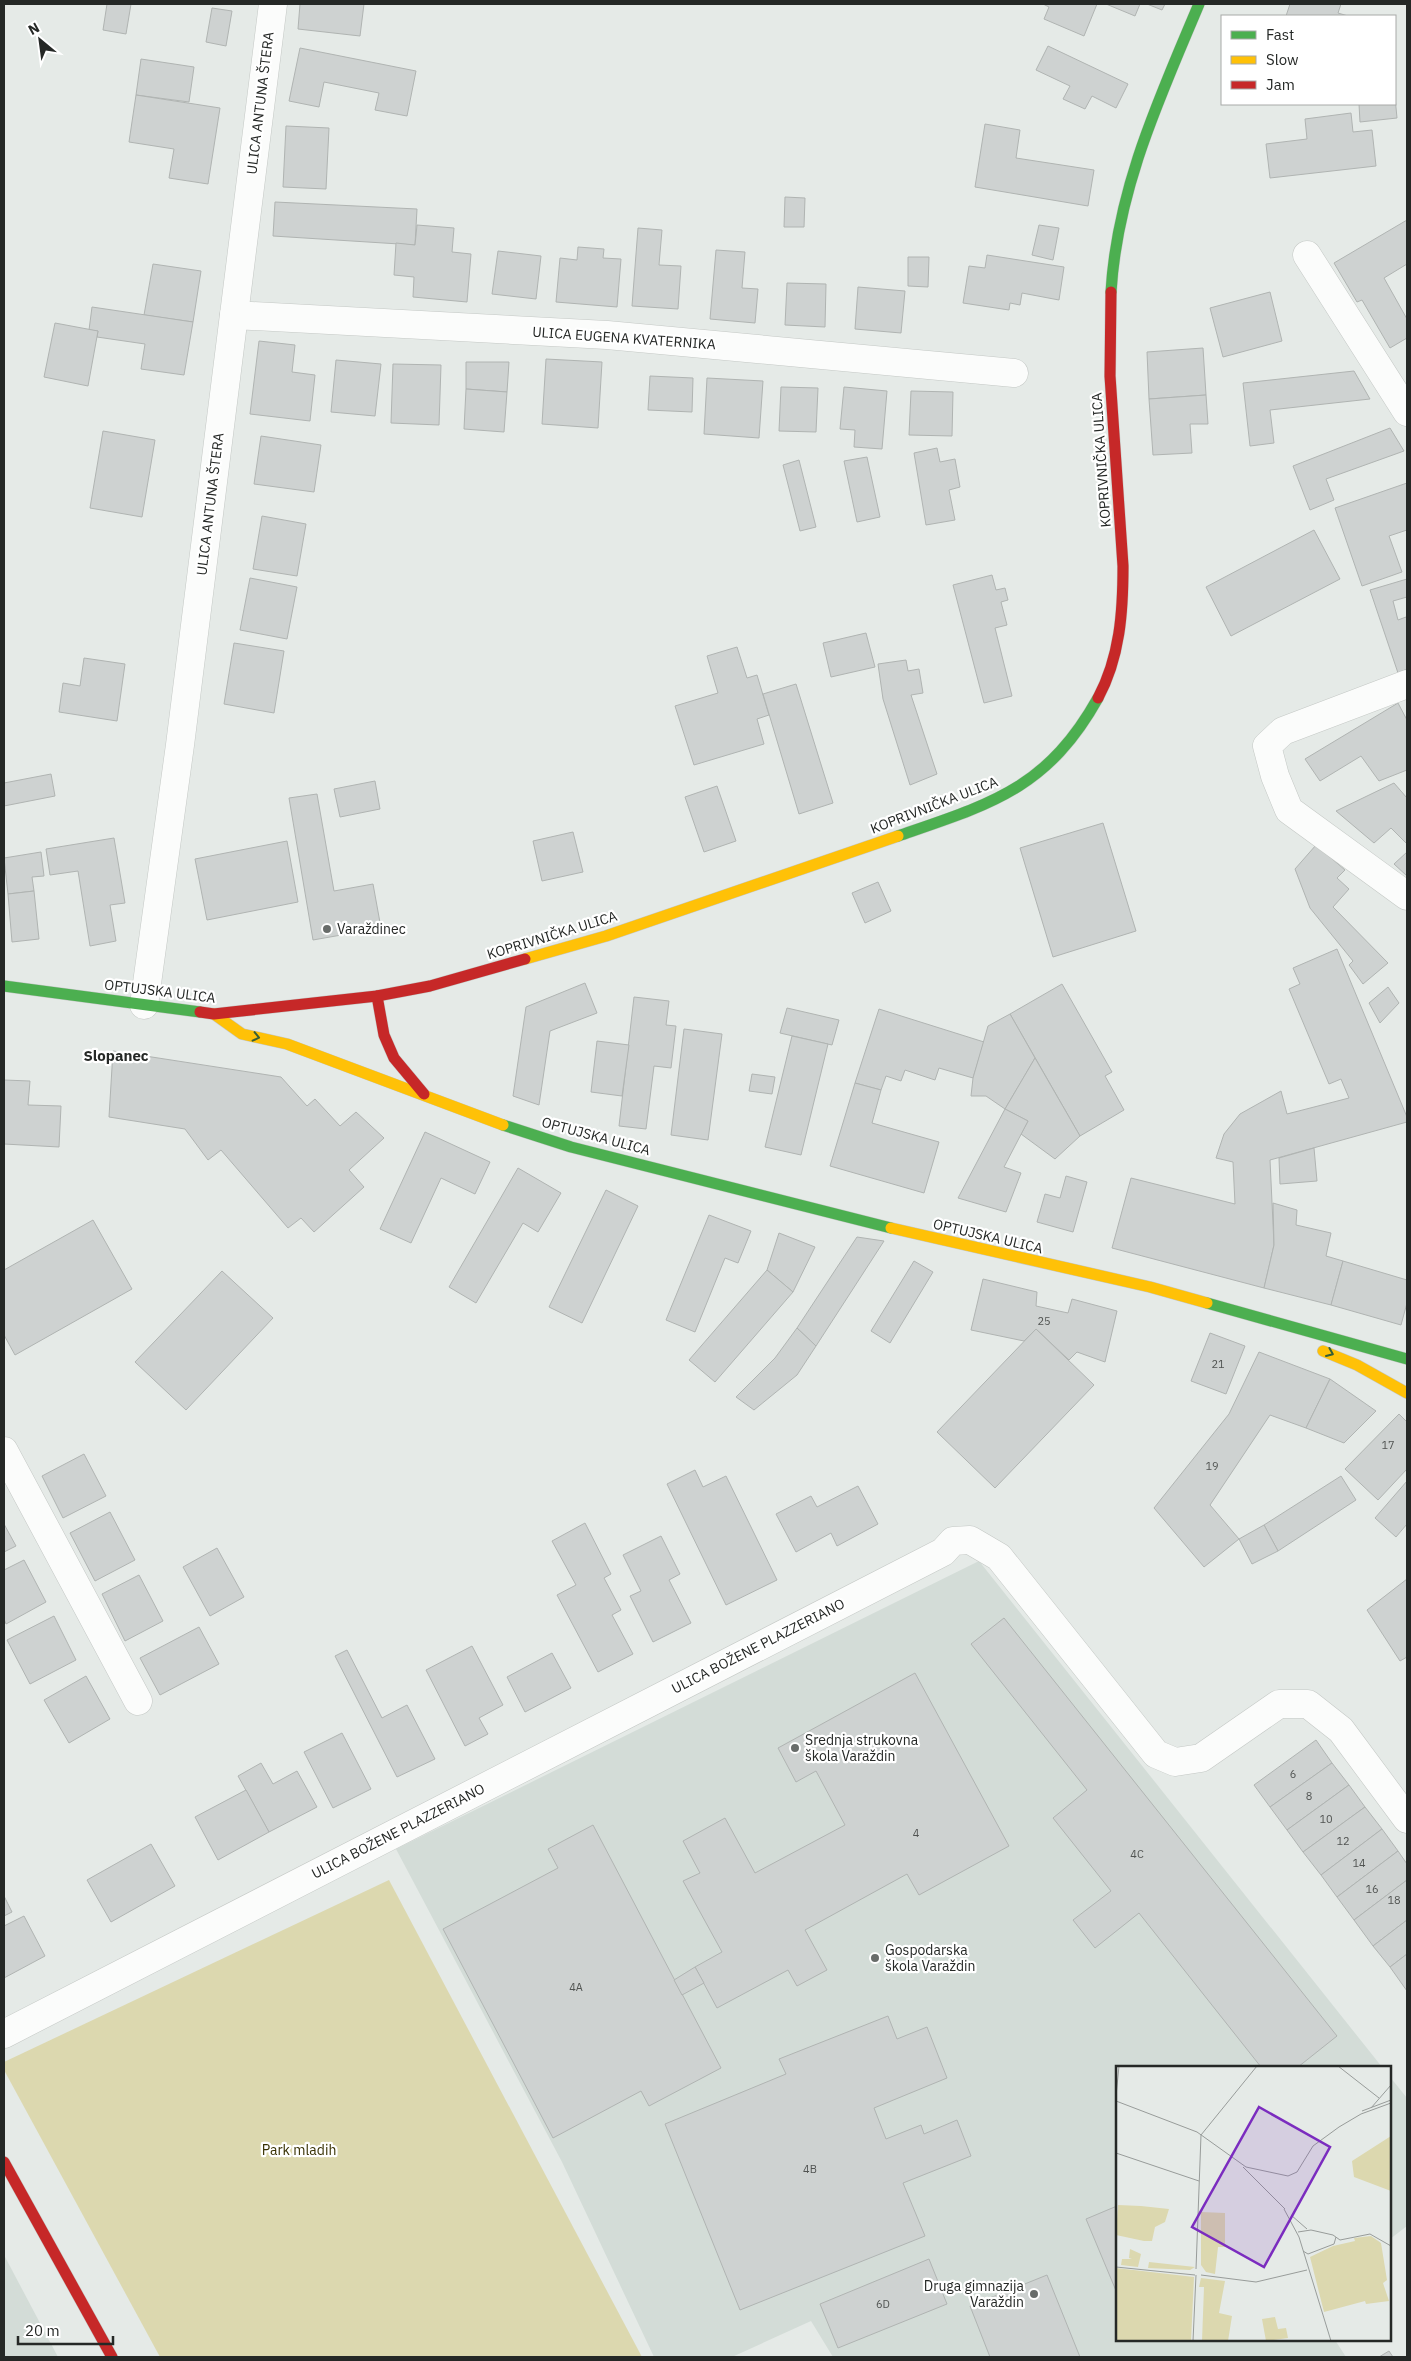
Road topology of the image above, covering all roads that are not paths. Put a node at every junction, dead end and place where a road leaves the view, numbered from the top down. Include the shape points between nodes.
1 (273, 4) edge
2 (1199, 4) edge
3 (1307, 255) dead end
4 (234, 315) junction
5 (1014, 373) dead end
6 (1407, 412) edge
7 (1407, 684) edge
8 (1407, 896) edge
9 (4, 986) edge
10 (377, 996) junction
11 (144, 1005) junction
12 (214, 1014) junction
13 (426, 1098) junction
14 (1238, 1312) junction
15 (1407, 1359) edge
16 (1407, 1393) edge
17 (5, 1457) edge
18 (138, 1701) dead end
19 (1407, 1819) edge
20 (4, 2034) edge
21 (4, 2162) edge
22 (112, 2357) edge

1 - 4 street, ULICA ANTUNA ŠTERA
2 - 10 main road, KOPRIVNIČKA ULICA via 1144,138 1128,189 1119,234 1110,329 1123,566 1120,618 1116,651 1104,683 1066,747 1014,791 968,812 606,936 430,986
3 - 6 street
4 - 5 street, ULICA EUGENA KVATERNIKA via 607,335
4 - 11 street, ULICA ANTUNA ŠTERA
7 - 8 street via 1283,731 1267,746 1274,776 1289,810
9 - 11 main road, OPTUJSKA ULICA
10 - 12 main road, OPTUJSKA ULICA
10 - 13 main road via 384,1035 394,1058
11 - 12 main road, OPTUJSKA ULICA
12 -> 13 main road, OPTUJSKA ULICA via 242,1034 287,1044 342,1063
13 - 14 main road, OPTUJSKA ULICA via 570,1147
14 - 15 main road, OPTUJSKA ULICA
14 -> 16 main road, OPTUJSKA ULICA via 1357,1365
17 - 18 street
19 - 20 street, ULICA BOŽENE PLAZZERIANO via 1341,1730 1308,1704 1279,1704 1201,1758 1175,1762 1156,1754 999,1557 970,1540 952,1541 943,1552
21 - 22 main road

